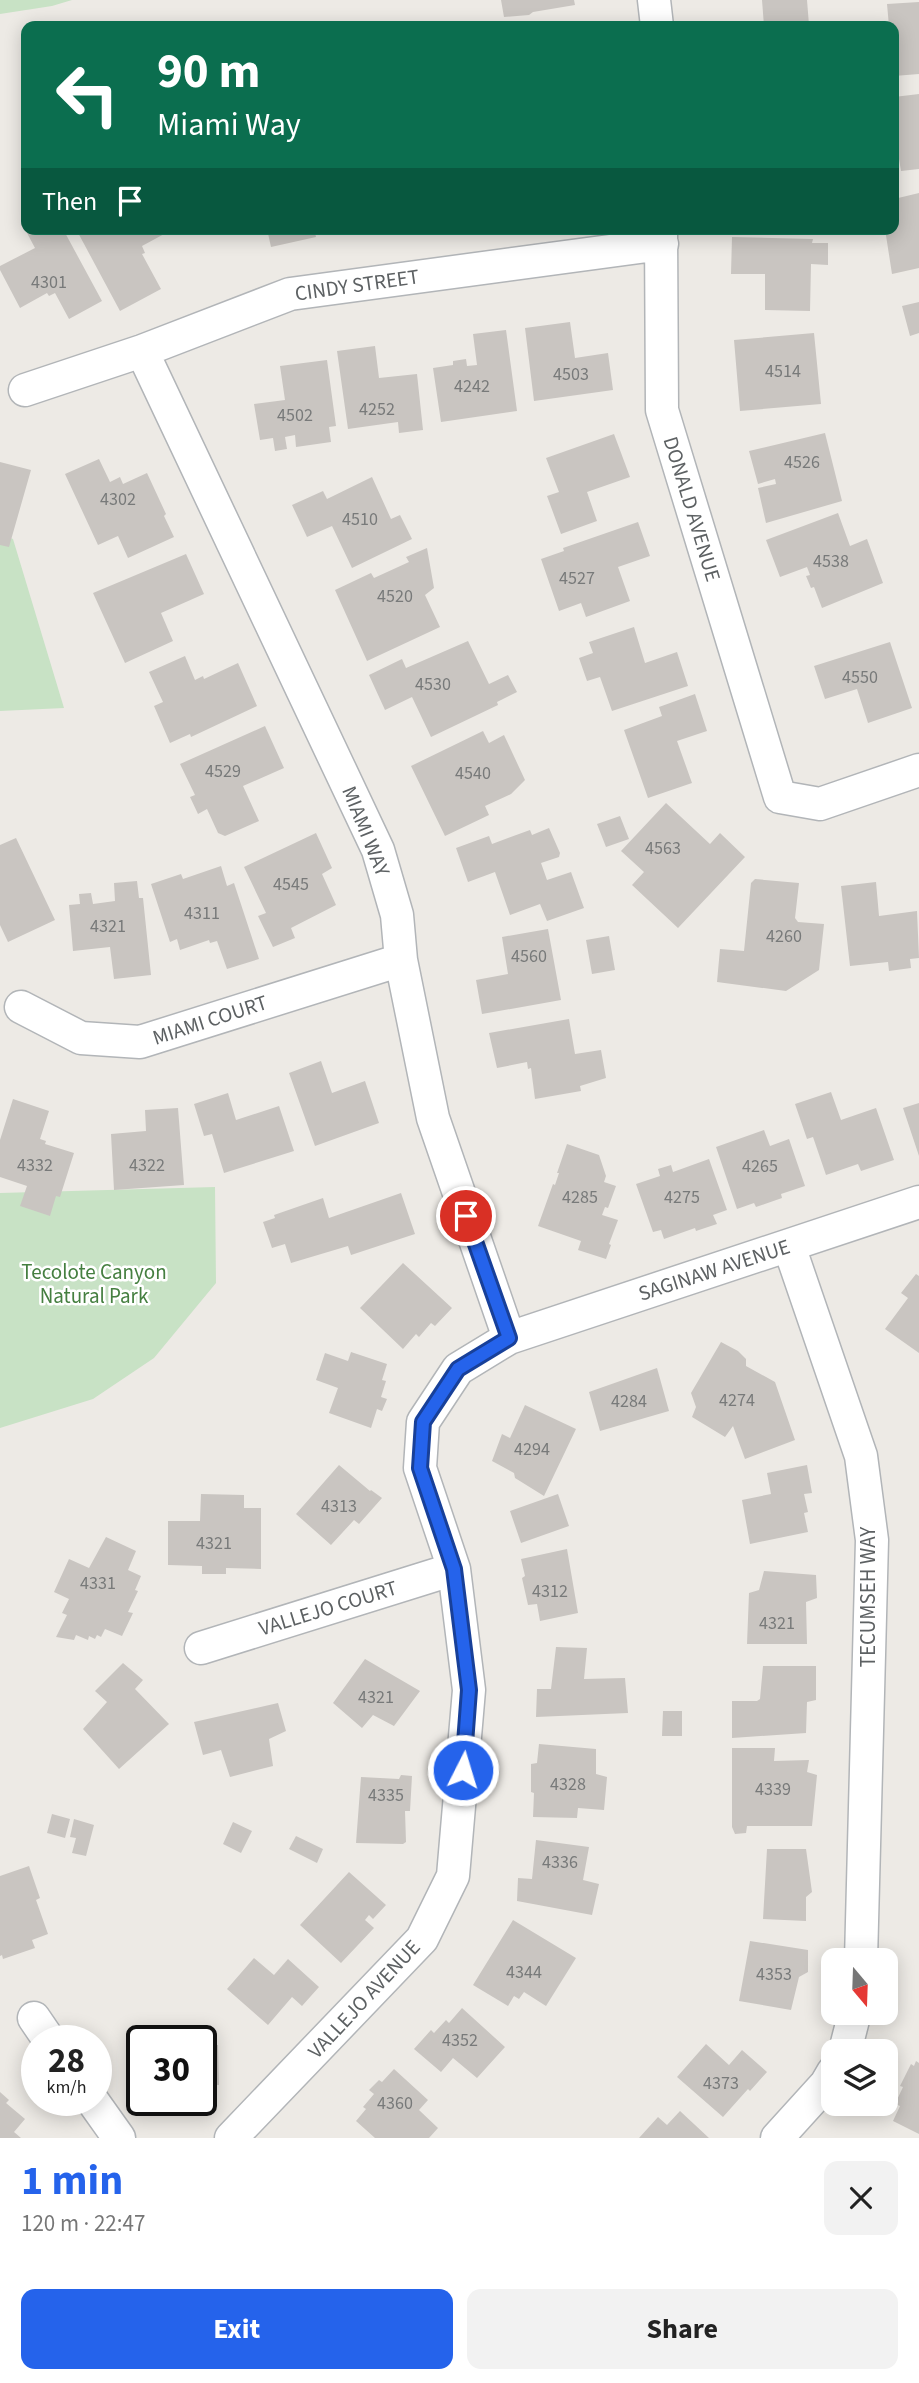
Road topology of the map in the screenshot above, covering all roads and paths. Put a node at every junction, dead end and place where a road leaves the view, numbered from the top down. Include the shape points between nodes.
1 (654, 0) edge
2 (656, 21) edge
3 (662, 237) edge
4 (142, 351) junction
5 (24, 390) dead end
6 (919, 770) edge
7 (401, 960) junction
8 (21, 1007) dead end
9 (919, 1202) edge
10 (789, 1246) junction
11 (509, 1338) junction
12 (454, 1569) junction
13 (201, 1647) dead end
14 (861, 1948) edge
15 (821, 2090) edge
16 (103, 2116) edge
17 (119, 2138) edge
18 (231, 2138) edge
19 (777, 2138) edge

1 - 2 street
3 - 4 street, CINDY STREET via 290,294
3 - 6 street, DONALD AVENUE via 662,410 780,797 820,804
4 - 5 street, CINDY STREET
4 - 7 street, MIAMI WAY via 378,850 397,915
7 - 8 street, MIAMI COURT via 140,1042 81,1038
7 - 11 street, MIAMI WAY via 433,1118
9 - 10 street, SAGINAW AVENUE
10 - 11 street, SAGINAW AVENUE
10 - 14 street, TECUMSEH WAY via 861,1456 872,1541
11 - 12 street, VALLEJO AVENUE via 458,1369 423,1422 420,1468
12 - 13 street, VALLEJO COURT
12 - 18 street, VALLEJO AVENUE via 469,1690 453,1876 422,1939
15 - 19 street
16 - 17 street

